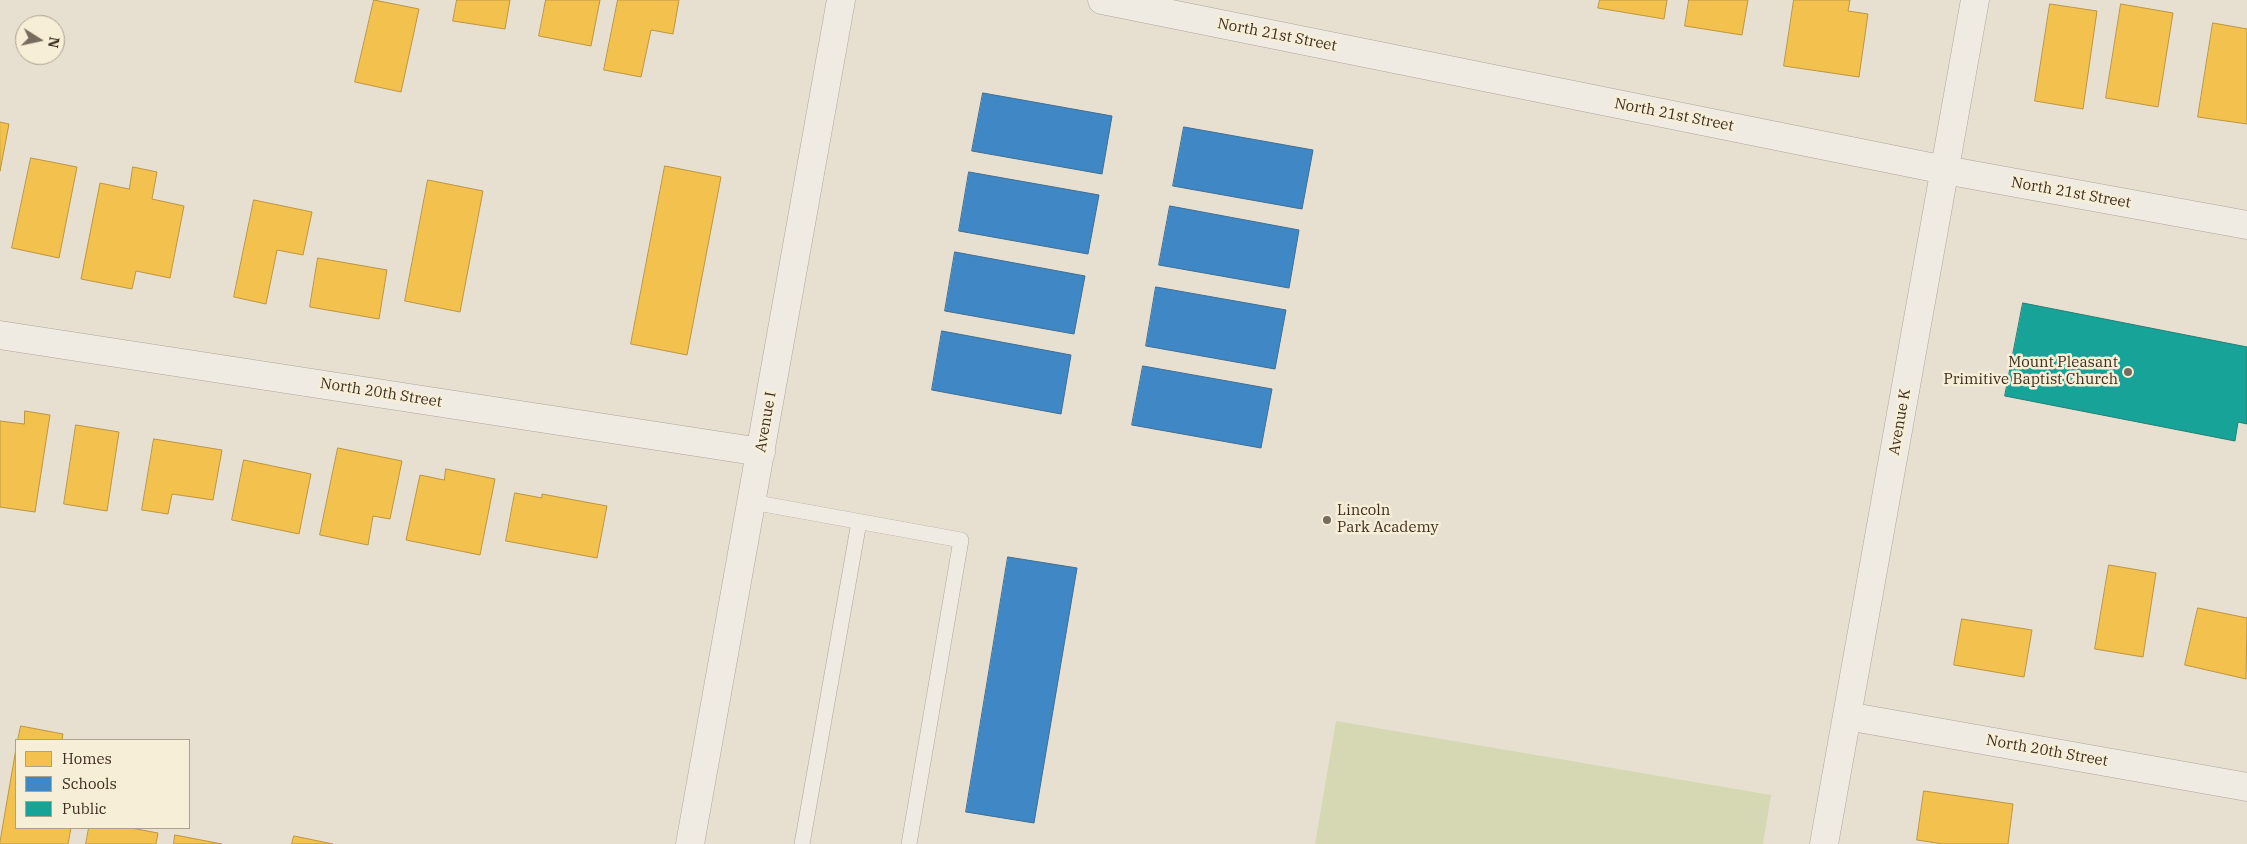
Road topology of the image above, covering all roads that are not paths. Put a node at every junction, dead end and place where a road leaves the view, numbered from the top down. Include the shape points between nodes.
1 (841, 0) edge
2 (1102, 0) edge
3 (1975, 0) edge
4 (1945, 170) junction
5 (2247, 225) edge
6 (0, 335) edge
7 (761, 452) junction
8 (752, 502) junction
9 (859, 522) junction
10 (1847, 716) junction
11 (2247, 787) edge
12 (690, 844) edge
13 (802, 844) edge
14 (909, 844) edge
15 (1824, 844) edge

1 - 7 street, Avenue I
2 - 4 street, North 21st Street
3 - 4 street, Avenue K
4 - 5 street, North 21st Street
4 - 10 street, Avenue K
6 - 7 street, North 20th Street
7 - 8 street, Avenue I
8 - 9 lane
8 - 12 street, Avenue I
9 - 13 lane
9 - 14 lane via 961,540
10 - 11 street, North 20th Street
10 - 15 street, Avenue K

